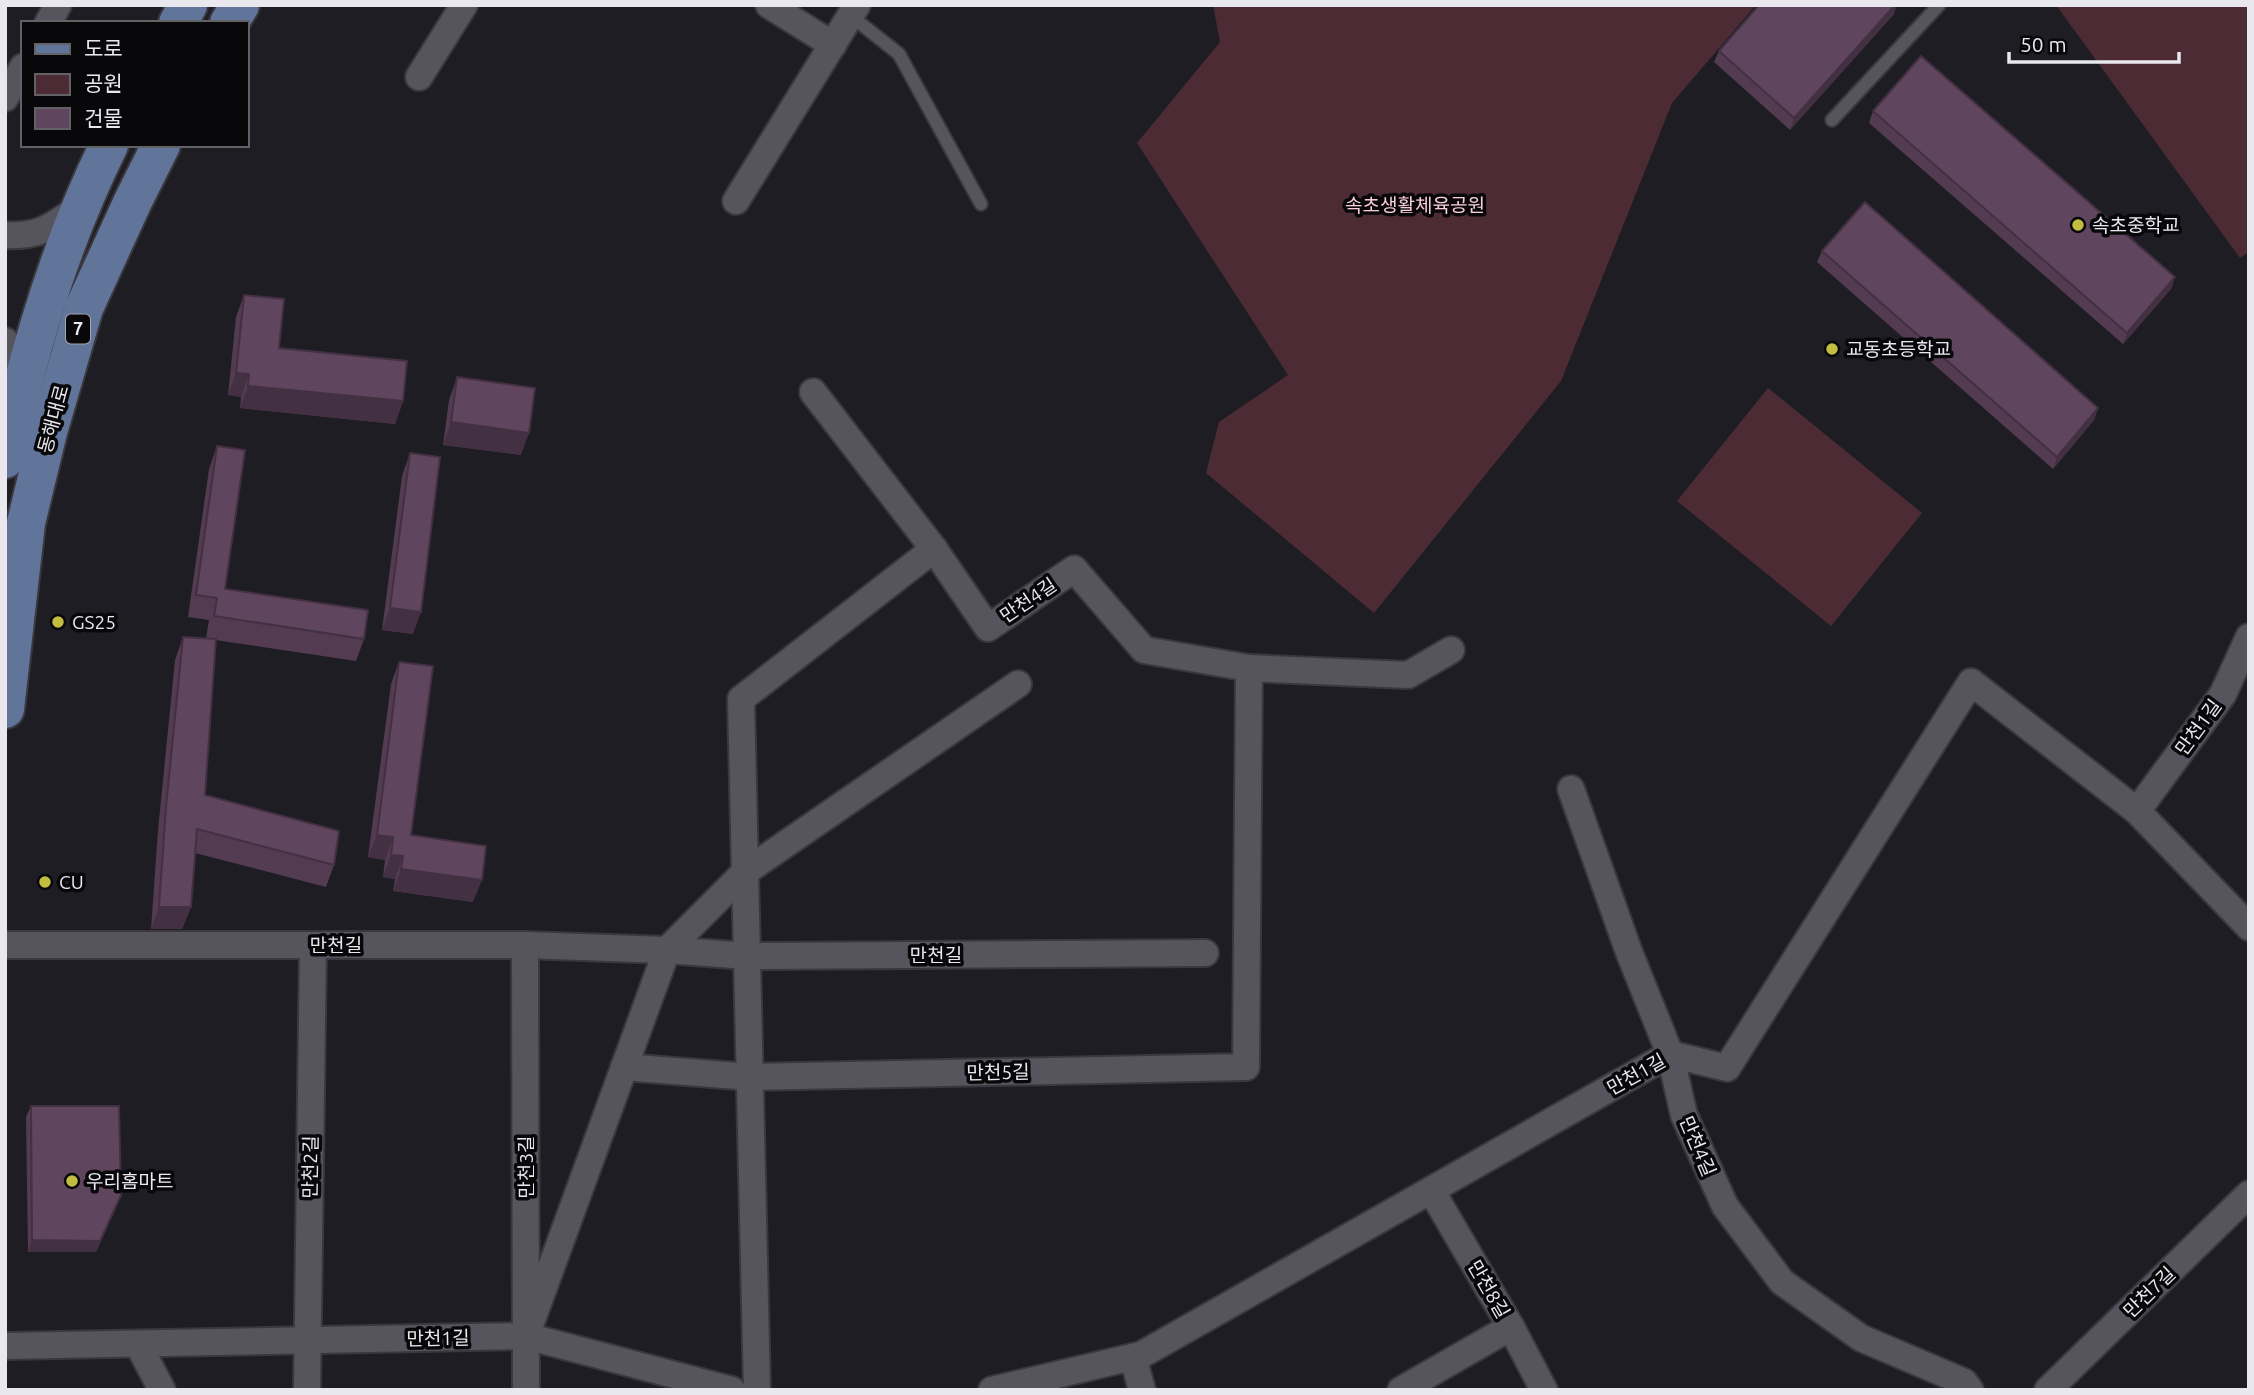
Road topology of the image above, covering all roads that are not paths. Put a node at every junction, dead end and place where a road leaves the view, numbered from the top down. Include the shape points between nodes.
1 (58, 5) edge
2 (188, 5) edge
3 (240, 5) edge
4 (464, 5) edge
5 (769, 5) edge
6 (1939, 5) edge
7 (854, 11) edge
8 (49, 21) edge
9 (179, 21) edge
10 (230, 21) edge
11 (833, 45) junction
12 (21, 70) edge
13 (419, 77) dead end
14 (5, 98) edge
15 (1832, 120) dead end
16 (108, 147) edge
17 (161, 147) edge
18 (736, 201) dead end
19 (84, 204) junction
20 (981, 204) dead end
21 (5, 235) edge
22 (5, 341) edge
23 (813, 392) dead end
24 (18, 398) junction
25 (5, 459) edge
26 (934, 549) junction
27 (2249, 637) edge
28 (1451, 650) dead end
29 (1249, 668) junction
30 (1018, 684) dead end
31 (5, 709) edge
32 (1571, 789) dead end
33 (2137, 811) junction
34 (745, 872) junction
35 (2249, 926) edge
36 (5, 945) edge
37 (313, 945) junction
38 (525, 945) junction
39 (667, 950) junction
40 (1205, 953) dead end
41 (747, 956) junction
42 (1670, 1054) junction
43 (624, 1067) junction
44 (750, 1077) junction
45 (1431, 1190) junction
46 (2249, 1194) edge
47 (1511, 1327) junction
48 (526, 1336) junction
49 (307, 1341) junction
50 (138, 1344) junction
51 (5, 1346) edge
52 (1133, 1357) junction
53 (162, 1390) edge
54 (307, 1390) edge
55 (526, 1390) edge
56 (732, 1390) edge
57 (757, 1390) edge
58 (992, 1390) edge
59 (1142, 1390) edge
60 (1401, 1390) edge
61 (1544, 1390) edge
62 (1970, 1390) edge
63 (2048, 1390) edge

1 - 8 street
2 - 9 main road
3 - 10 main road
4 - 13 street
5 - 11 street
6 - 15 lane
7 - 11 street
7 - 20 lane via 899,54
11 - 18 street
12 - 14 street
16 - 19 main road, 동해대로 / 7
17 - 31 main road, 동해대로 / 7 via 85,308 48,432 26,523
19 - 21 street via 48,229 26,236
19 - 24 main road, 동해대로 / 7 via 41,318
22 - 24 street
23 - 26 street
24 - 25 main road, 동해대로 / 7
26 - 29 street, 만천4길 via 988,628 1074,569 1144,650
26 - 34 street via 741,699
27 - 33 street, 만천1길 via 2223,694
28 - 29 street, 만천4길 via 1409,675
29 - 44 street, 만천5길 via 1246,1067
30 - 34 street
32 - 42 street, 만천4길
33 - 35 street, 만천1길
33 - 42 street, 만천1길 via 1971,682 1727,1068
34 - 39 street
34 - 41 street
36 - 37 street, 만천길
37 - 38 street, 만천길
37 - 49 street, 만천2길
38 - 39 street, 만천길
38 - 48 street, 만천3길
39 - 41 street, 만천길
39 - 43 street
40 - 41 street, 만천길
41 - 44 street
42 - 45 street, 만천1길
42 - 62 street, 만천4길 via 1684,1115 1724,1206 1782,1282 1861,1338 1964,1382
43 - 44 street, 만천5길
43 - 48 street
44 - 57 street
45 - 47 street, 만천8길
45 - 52 street, 만천1길
46 - 63 street, 만천7길
47 - 60 street
47 - 61 street, 만천8길
48 - 49 street, 만천1길
48 - 55 street, 만천3길
48 - 56 street, 만천1길
49 - 50 street, 만천1길
49 - 54 street, 만천2길
50 - 51 street, 만천1길
50 - 53 street
52 - 58 street, 만천1길
52 - 59 street

